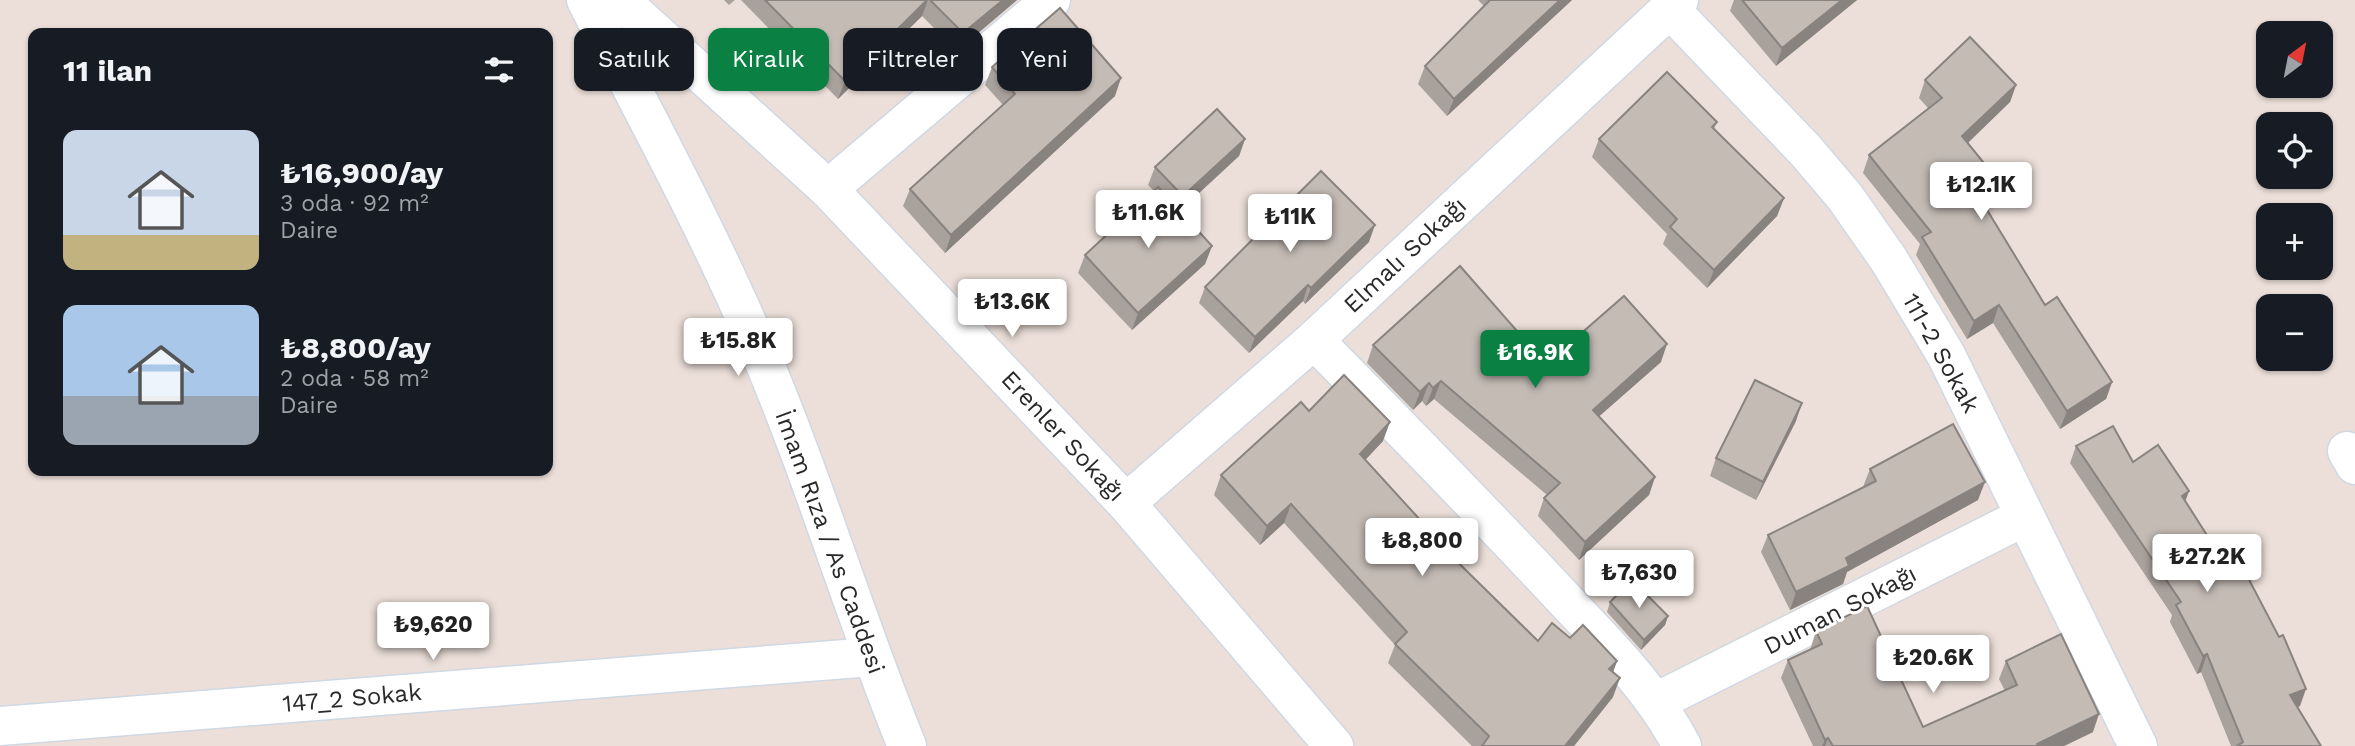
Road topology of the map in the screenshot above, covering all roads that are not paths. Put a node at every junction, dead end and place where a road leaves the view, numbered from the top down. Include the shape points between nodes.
1 (586, 0) edge
2 (620, 0) edge
3 (1051, 0) edge
4 (1674, 4) edge
5 (828, 188) junction
6 (1314, 340) junction
7 (1126, 503) junction
8 (2024, 517) junction
9 (871, 657) junction
10 (1656, 702) junction
11 (0, 726) edge
12 (907, 746) edge
13 (1334, 746) edge
14 (1682, 746) edge
15 (2138, 746) edge

1 - 9 street, İmam Rıza / As Caddesi via 756,342
2 - 5 street, Erenler Sokağı
3 - 5 street
4 - 6 street, Elmalı Sokağı
4 - 8 street, 111-2 Sokak via 1807,151 1889,260 1946,355
5 - 7 street, Erenler Sokağı
6 - 7 street, Elmalı Sokağı
6 - 10 street via 1440,466
7 - 13 street, Erenler Sokağı
8 - 10 street, Duman Sokağı
8 - 15 street, 111-2 Sokak
9 - 11 street, 147_2 Sokak
9 - 12 street, İmam Rıza / As Caddesi
10 - 14 street

